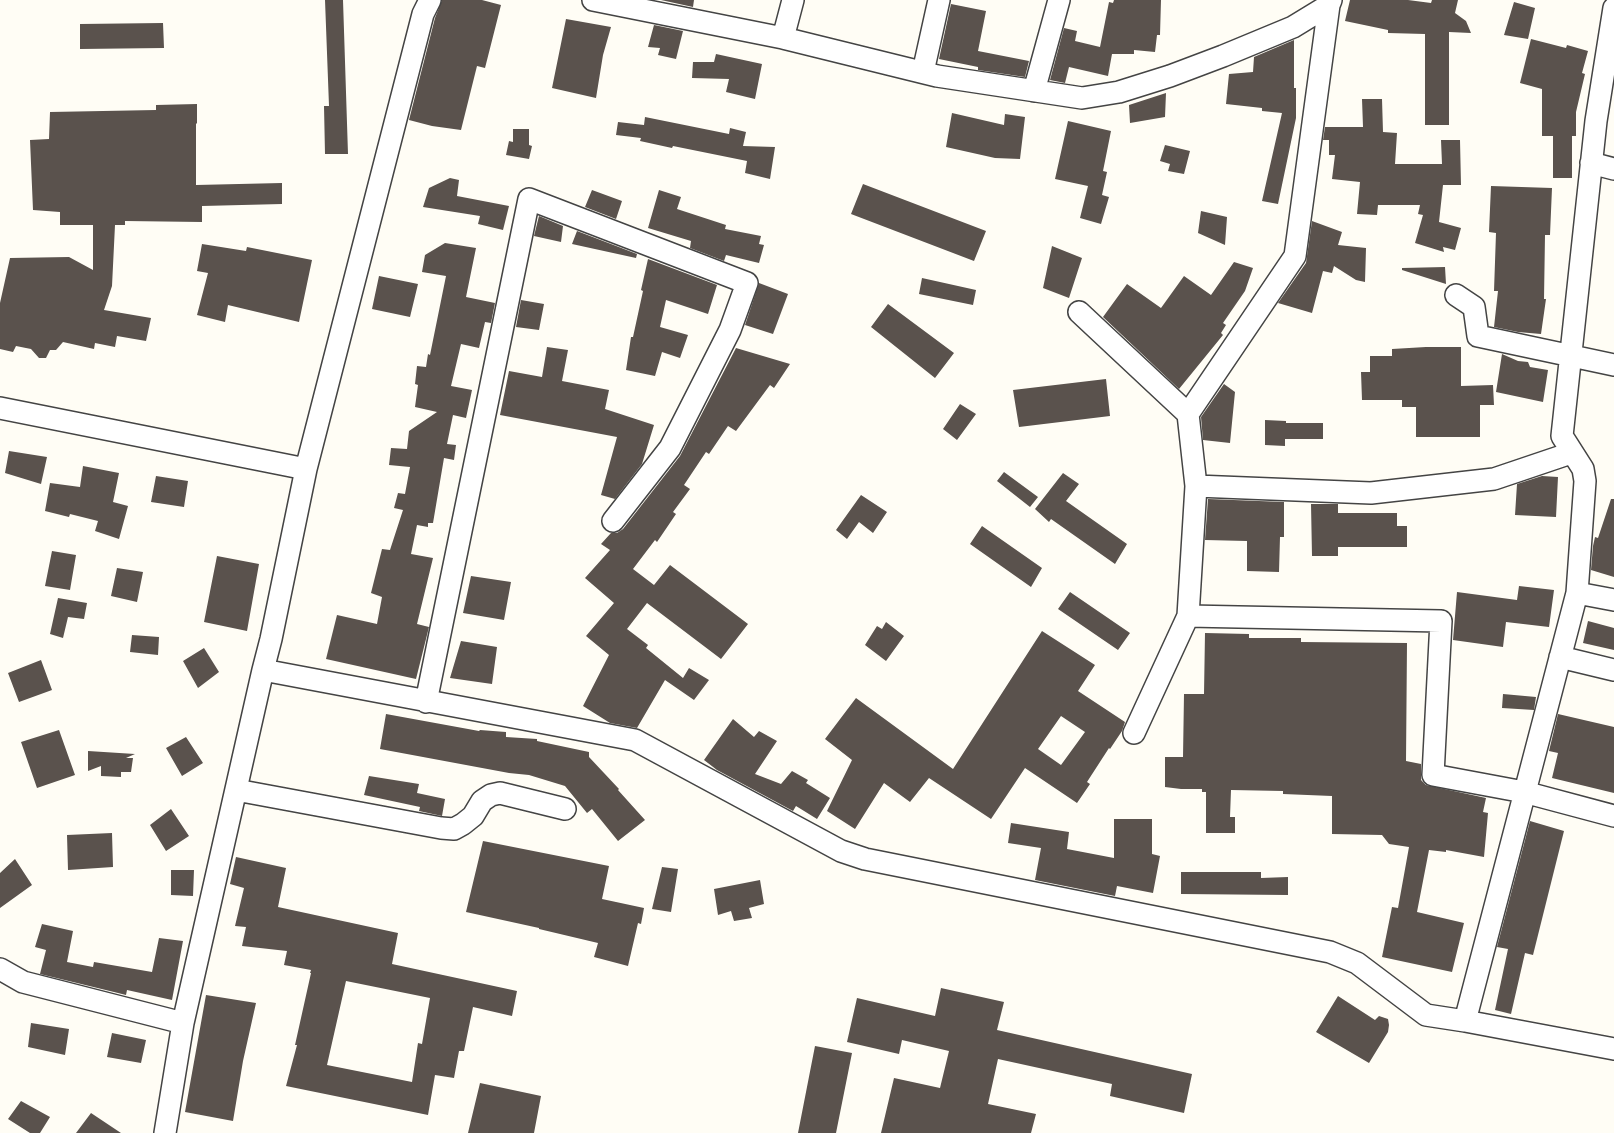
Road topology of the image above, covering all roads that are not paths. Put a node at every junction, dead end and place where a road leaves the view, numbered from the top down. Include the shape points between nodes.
1 (430, 0) edge
2 (593, 0) edge
3 (793, 0) edge
4 (939, 0) edge
5 (1059, 0) edge
6 (1610, 0) edge
7 (1614, 1) edge
8 (1330, 2) edge
9 (1614, 8) edge
10 (784, 38) junction
11 (923, 72) junction
12 (1609, 77) edge
13 (1034, 91) junction
14 (1592, 163) junction
15 (1614, 168) edge
16 (1456, 295) dead end
17 (1079, 312) dead end
18 (1570, 355) junction
19 (1614, 364) edge
20 (0, 408) edge
21 (1188, 414) junction
22 (1571, 452) junction
23 (306, 469) junction
24 (1196, 486) junction
25 (613, 521) dead end
26 (1577, 593) junction
27 (1614, 600) edge
28 (1188, 616) junction
29 (1560, 657) junction
30 (263, 670) junction
31 (1614, 670) edge
32 (426, 702) junction
33 (1134, 733) dead end
34 (236, 790) junction
35 (1524, 792) junction
36 (565, 809) dead end
37 (1614, 816) edge
38 (0, 969) edge
39 (1465, 1021) junction
40 (183, 1023) junction
41 (1614, 1049) edge
42 (165, 1133) edge

1 - 23 street via 423,14
2 - 10 street
3 - 10 street
4 - 11 street
5 - 13 street
6 - 7 street
8 - 13 street via 1293,27 1170,76 1119,92 1082,98
8 - 21 street via 1294,256
9 - 12 street
10 - 11 street
11 - 13 street
12 - 14 street
14 - 15 street
14 - 18 street
16 - 18 street via 1474,307 1478,336
17 - 21 street
18 - 19 street
18 - 22 street via 1562,436
20 - 23 street
21 - 24 street
22 - 24 street via 1494,479 1371,493
22 - 26 street via 1582,469 1585,481
23 - 30 street
24 - 28 street
25 - 32 street via 670,448 730,330 747,283 529,199
26 - 27 street
26 - 29 street
28 - 33 street
28 - 35 street via 1441,621 1433,775
29 - 31 street
29 - 35 street
30 - 32 street
30 - 34 street
32 - 39 street via 635,740 841,850 865,859 1330,952 1357,963 1426,1015
34 - 36 street via 454,829 472,816 482,801 500,793
34 - 40 street
35 - 37 street
35 - 39 street
38 - 40 street via 23,982
39 - 41 street
40 - 42 street

